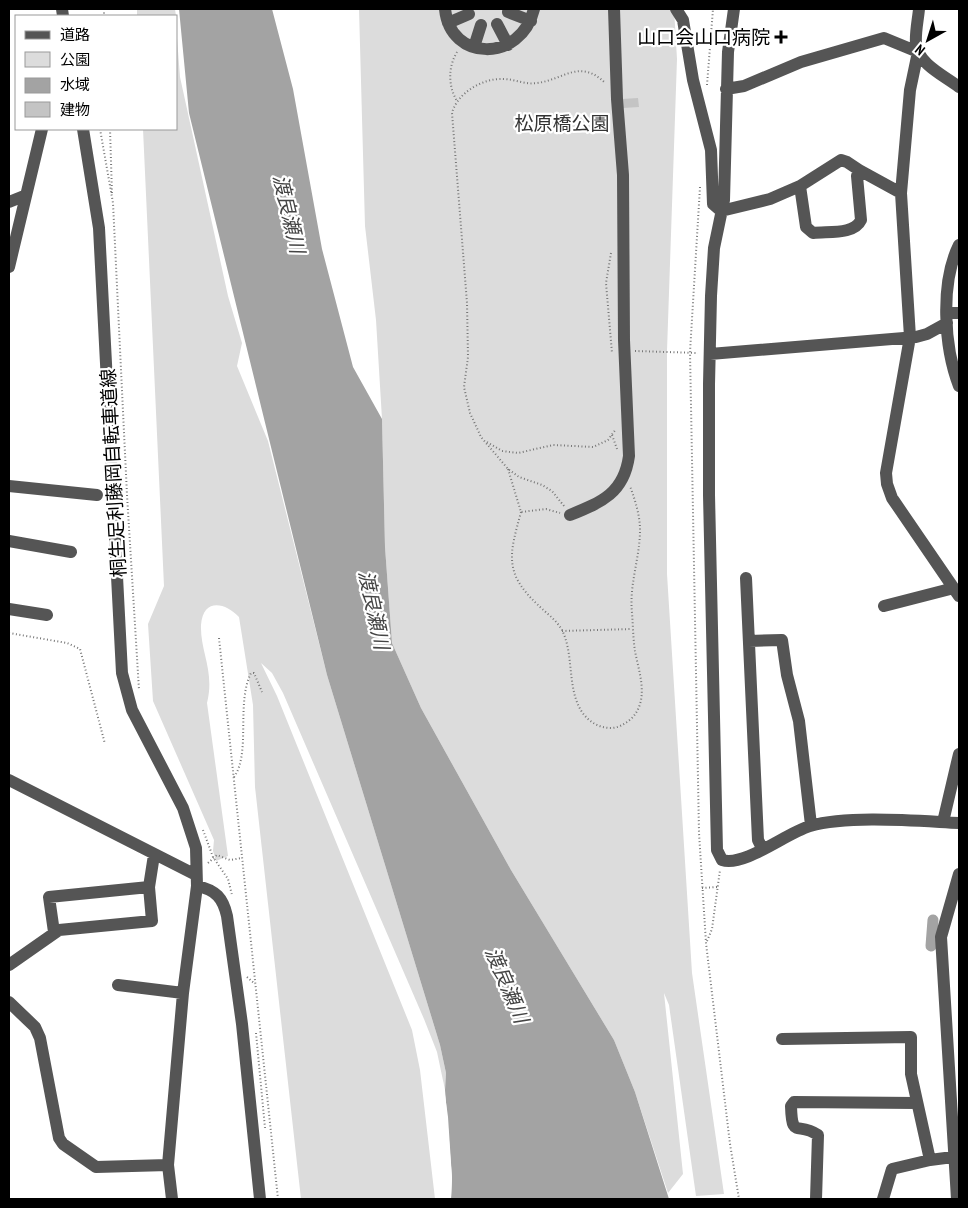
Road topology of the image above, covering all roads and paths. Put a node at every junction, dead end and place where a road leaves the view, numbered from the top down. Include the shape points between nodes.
1 (445, 9) edge
2 (614, 9) edge
3 (676, 9) edge
4 (734, 9) edge
5 (919, 9) edge
6 (508, 12) dead end
7 (470, 14) dead end
8 (532, 15) edge
9 (448, 23) junction
10 (497, 24) dead end
11 (481, 25) dead end
12 (468, 44) junction
13 (508, 46) junction
14 (918, 52) junction
15 (608, 87) dead end
16 (959, 87) edge
17 (726, 89) junction
18 (457, 101) junction
19 (42, 130) edge
20 (83, 130) edge
21 (100, 130) edge
22 (110, 130) edge
23 (859, 170) junction
24 (800, 186) junction
25 (901, 193) junction
26 (24, 196) junction
27 (9, 202) edge
28 (113, 203) junction
29 (721, 211) junction
30 (959, 245) edge
31 (612, 249) dead end
32 (9, 267) edge
33 (951, 316) edge
34 (910, 337) junction
35 (954, 338) edge
36 (624, 351) junction
37 (690, 352) dead end
38 (710, 354) junction
39 (614, 360) dead end
40 (959, 386) edge
41 (617, 427) dead end
42 (487, 442) junction
43 (508, 469) junction
44 (626, 474) junction
45 (9, 486) edge
46 (97, 495) dead end
47 (521, 512) junction
48 (570, 515) junction
49 (9, 541) edge
50 (71, 552) dead end
51 (746, 578) dead end
52 (956, 592) edge
53 (884, 606) dead end
54 (9, 609) edge
55 (47, 615) dead end
56 (633, 629) junction
57 (562, 631) junction
58 (9, 634) edge
59 (219, 638) dead end
60 (749, 641) junction
61 (140, 690) dead end
62 (262, 692) dead end
63 (105, 744) dead end
64 (959, 754) edge
65 (233, 778) junction
66 (9, 780) edge
67 (942, 822) junction
68 (959, 823) edge
69 (811, 825) junction
70 (762, 848) junction
71 (154, 855) junction
72 (213, 857) dead end
73 (242, 858) junction
74 (722, 860) junction
75 (959, 874) edge
76 (196, 881) junction
77 (718, 886) junction
78 (149, 888) junction
79 (702, 888) dead end
80 (54, 932) junction
81 (706, 943) dead end
82 (9, 965) edge
83 (246, 976) dead end
84 (255, 984) junction
85 (118, 985) dead end
86 (183, 993) junction
87 (9, 1002) edge
88 (782, 1039) dead end
89 (917, 1103) junction
90 (953, 1157) junction
91 (930, 1160) junction
92 (168, 1166) junction
93 (172, 1199) edge
94 (260, 1199) edge
95 (278, 1199) edge
96 (816, 1199) edge
97 (883, 1199) edge
98 (957, 1199) edge

1 - 9 street
2 - 36 street via 616,98 623,175
3 - 29 street via 683,20 693,80 711,150 713,204
4 - 17 street
5 - 14 street
6 - 8 street
7 - 9 street
8 - 13 street via 523,34
9 - 12 street
10 - 13 street
11 - 12 street
12 - 13 street via 497,48
12 - 18 path via 455,56 450,72
14 - 16 street via 927,63
14 - 17 street via 884,38 822,55 744,86
14 - 25 street via 910,90
15 - 18 path via 597,76 582,71 568,72 539,83 496,79 474,88
17 - 29 street via 726,159
18 - 42 path via 452,113 467,303 468,356 464,387 470,413 481,437
19 - 26 street
20 - 76 street via 99,228 122,673 132,710 183,808 193,834
21 - 28 path, 桐生足利藤岡自転車道線
22 - 28 path
23 - 24 street via 842,160
23 - 24 street via 856,176 861,220 854,229 809,231
23 - 25 street
24 - 29 street via 770,199
25 - 34 street
26 - 27 street
26 - 32 street
28 - 61 path, 桐生足利藤岡自転車道線
29 - 38 street via 714,248
30 - 33 street via 951,267
31 - 39 path via 606,282 606,306
33 - 34 street via 927,334
33 - 35 street
34 - 38 street
34 - 52 street via 886,473 887,484 892,498
35 - 40 street
36 - 37 path
36 - 44 street via 629,456
38 - 74 street via 708,478 716,839
41 - 42 path via 608,440 593,448 553,445 518,453 502,451
42 - 43 path
43 - 47 path
43 - 48 path via 552,491
44 - 48 street via 619,488 604,499
44 - 56 path via 637,504 640,530 631,601
45 - 46 street
47 - 48 path via 546,509
47 - 57 path via 510,552 513,568 520,587
49 - 50 street
51 - 60 street
52 - 53 street
54 - 55 street
56 - 57 path
56 - 57 path via 642,689 640,703 632,717 613,728 592,723 576,702
58 - 63 path via 67,643 80,649
59 - 65 path
60 - 69 street via 782,640 785,647
60 - 70 street via 758,840
62 - 65 path via 254,673 251,673 245,691 240,764
64 - 67 street
65 - 73 path
66 - 71 street
67 - 68 street
67 - 69 street via 869,820
69 - 70 street
70 - 74 street via 741,859
71 - 76 street
71 - 78 street
72 - 73 path
73 - 84 path
74 - 77 path
75 - 90 street via 941,937
76 - 86 street
76 - 94 street via 219,895 227,916
77 - 79 path
77 - 81 path
78 - 80 street via 152,921
78 - 80 street via 50,896
80 - 82 street
83 - 84 path
84 - 95 path
85 - 86 street
86 - 92 street
87 - 92 street via 34,1027 40,1038 62,1144 96,1167
88 - 89 street via 912,1037 911,1074
89 - 91 street
89 - 96 street via 794,1102 791,1106 794,1128 818,1135
90 - 91 street
90 - 98 street
91 - 97 street via 905,1164 890,1172
92 - 93 street

